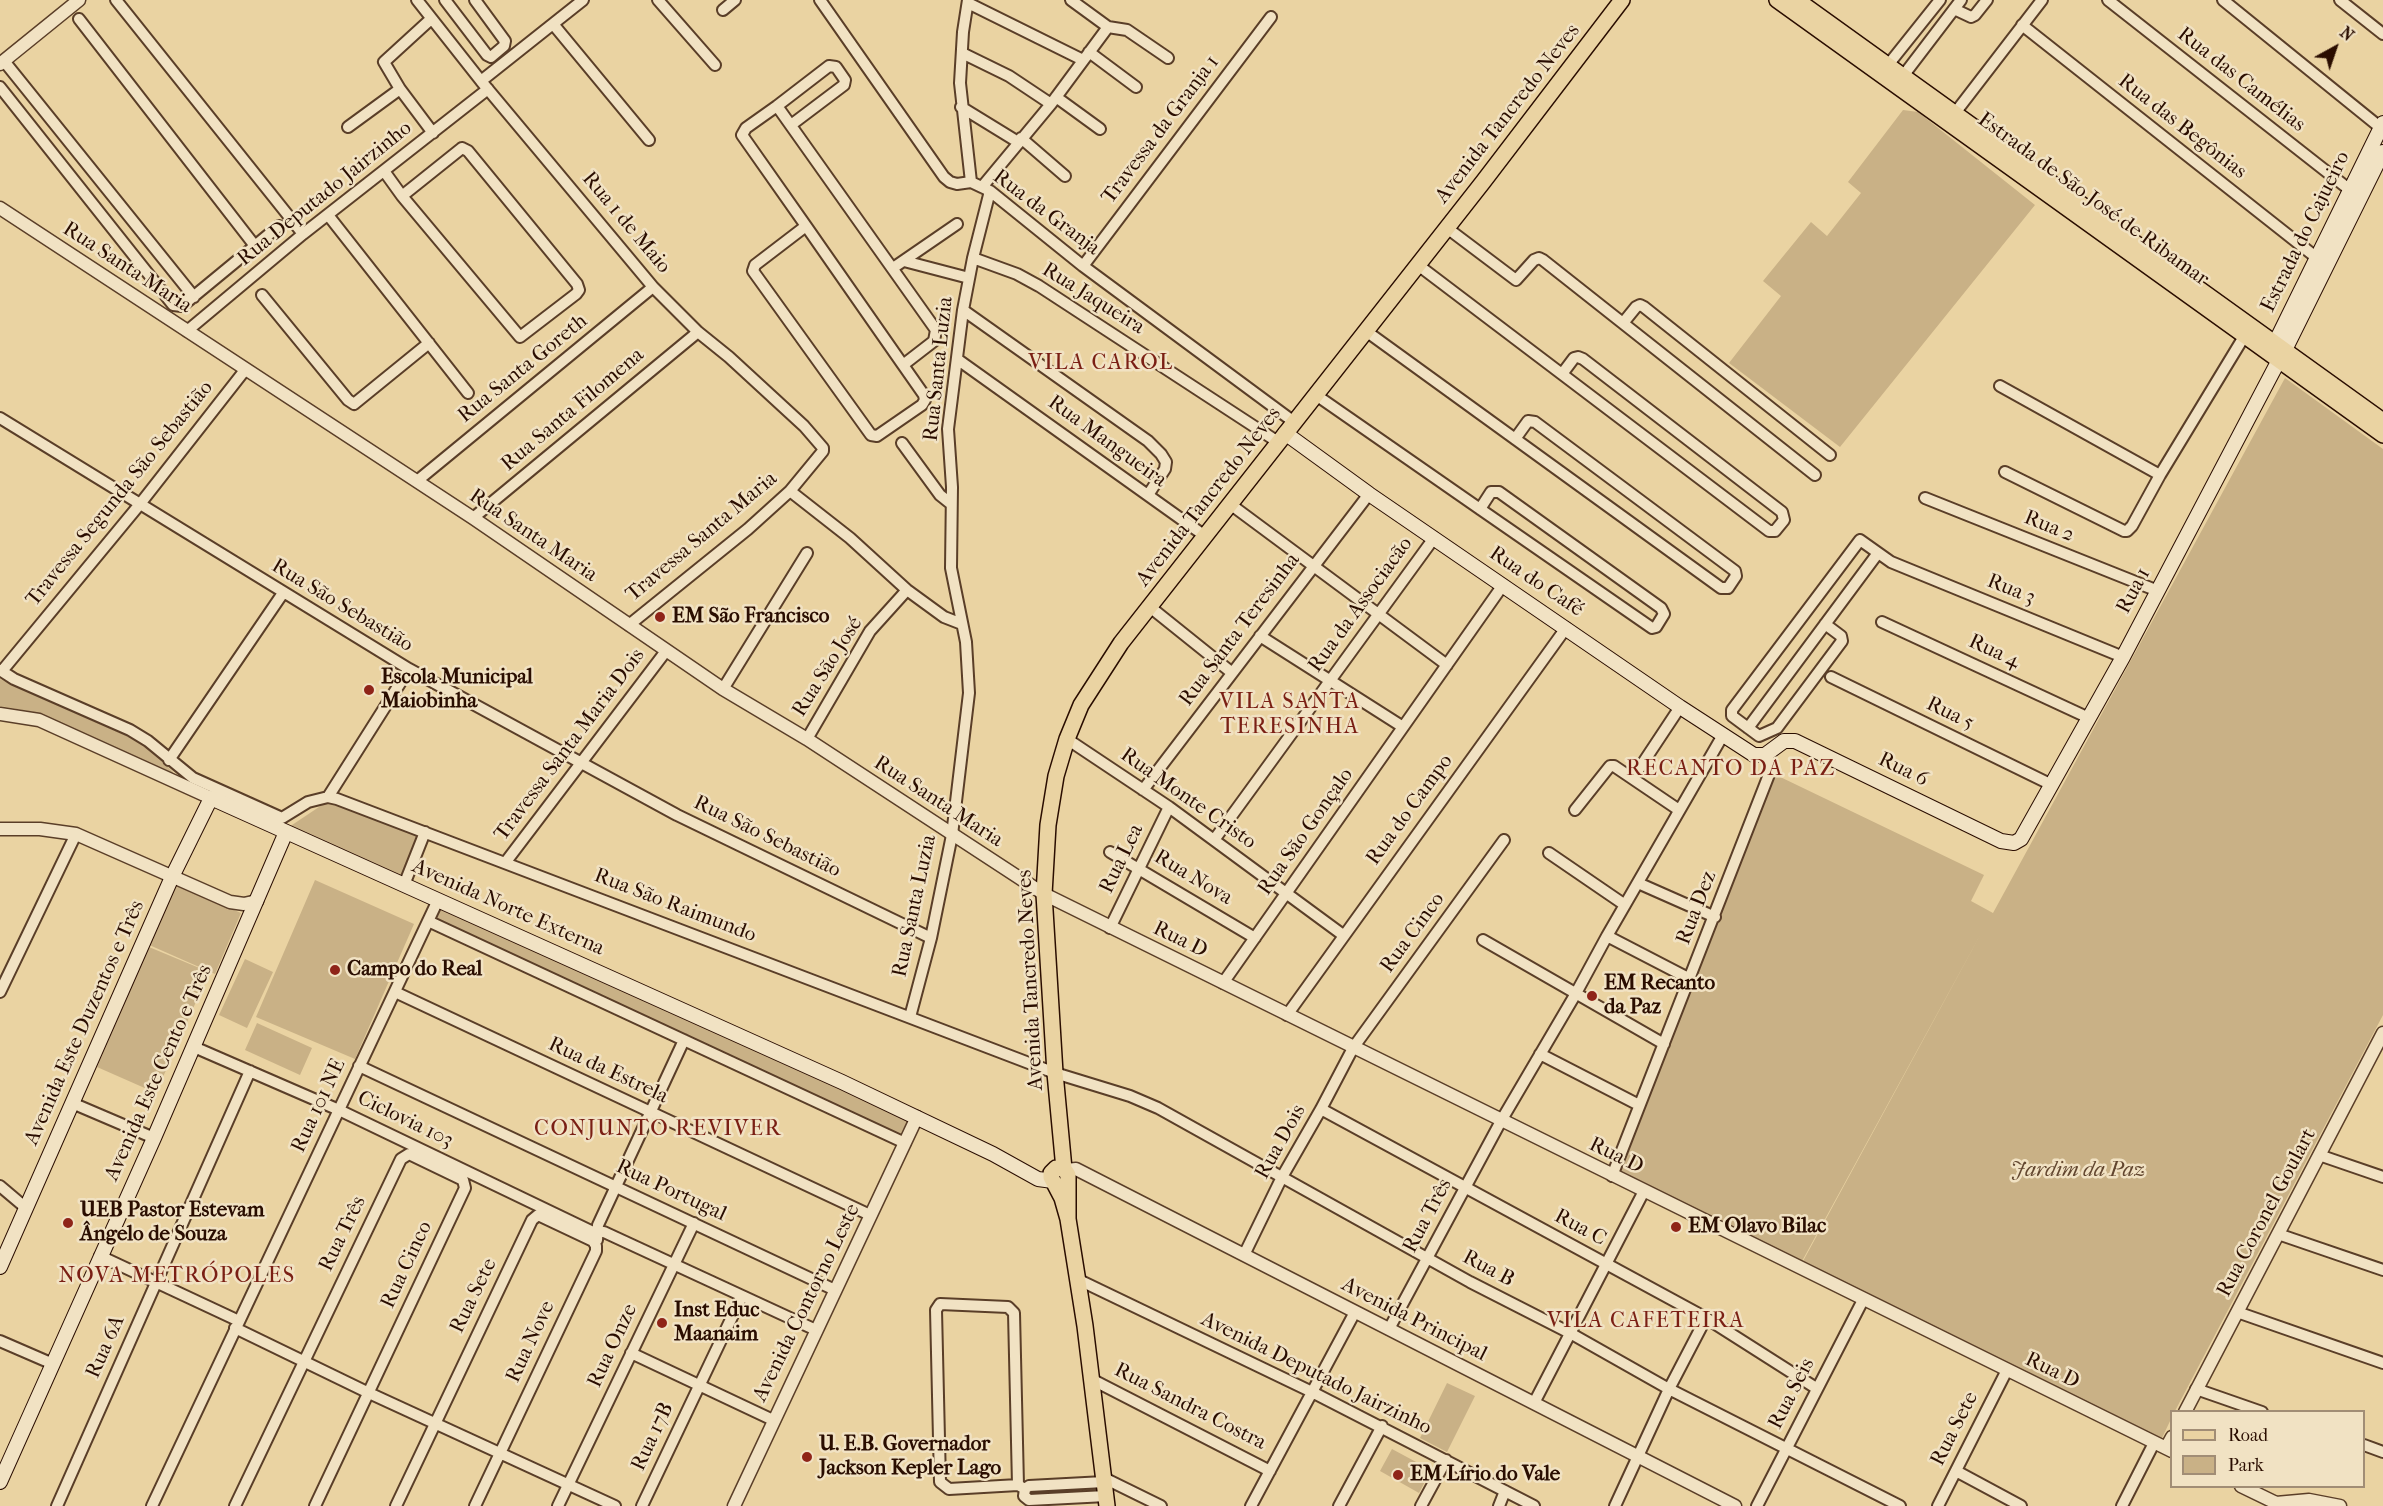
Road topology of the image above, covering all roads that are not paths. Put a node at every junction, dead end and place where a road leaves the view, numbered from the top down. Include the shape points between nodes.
1 (79, 0) edge
2 (116, 0) edge
3 (417, 0) edge
4 (446, 0) edge
5 (475, 0) edge
6 (583, 0) edge
7 (658, 0) edge
8 (735, 0) edge
9 (820, 0) edge
10 (1071, 0) edge
11 (1622, 0) edge
12 (1777, 0) edge
13 (1797, 0) edge
14 (1940, 0) edge
15 (1987, 0) edge
16 (2042, 0) edge
17 (2108, 0) edge
18 (2223, 0) edge
19 (2340, 0) edge
20 (968, 1) edge
21 (1957, 4) edge
22 (723, 10) dead end
23 (1271, 17) dead end
24 (431, 19) junction
25 (79, 20) dead end
26 (553, 24) junction
27 (2022, 26) junction
28 (1108, 27) junction
29 (2383, 34) edge
30 (962, 53) junction
31 (1086, 56) junction
32 (1168, 58) dead end
33 (2, 62) edge
34 (715, 65) dead end
35 (1888, 65) junction
36 (1903, 76) junction
37 (485, 85) junction
38 (0, 87) edge
39 (1136, 87) dead end
40 (400, 89) junction
41 (1053, 101) junction
42 (777, 106) junction
43 (961, 107) junction
44 (1955, 113) junction
45 (790, 125) junction
46 (2382, 126) edge
47 (348, 128) dead end
48 (1100, 129) dead end
49 (433, 133) junction
50 (649, 140) dead end
51 (1019, 140) junction
52 (2383, 152) edge
53 (384, 171) junction
54 (1065, 176) dead end
55 (971, 182) junction
56 (986, 189) junction
57 (2350, 190) junction
58 (402, 196) junction
59 (0, 208) edge
60 (328, 215) junction
61 (957, 224) dead end
62 (2341, 224) junction
63 (279, 226) dead end
64 (806, 226) junction
65 (1447, 228) junction
66 (303, 234) junction
67 (255, 246) junction
68 (973, 258) junction
69 (2317, 258) junction
70 (904, 261) junction
71 (1418, 265) junction
72 (1083, 266) junction
73 (893, 268) junction
74 (969, 278) junction
75 (653, 287) junction
76 (262, 296) dead end
77 (194, 297) junction
78 (963, 310) junction
79 (1623, 323) junction
80 (187, 331) junction
81 (1366, 331) junction
82 (698, 332) junction
83 (2245, 335) junction
84 (429, 343) junction
85 (2280, 351) junction
86 (957, 359) junction
87 (903, 365) junction
88 (245, 370) junction
89 (1562, 374) junction
90 (2000, 386) dead end
91 (468, 393) dead end
92 (1316, 395) junction
93 (0, 418) edge
94 (2383, 421) edge
95 (1286, 432) junction
96 (2383, 435) edge
97 (1515, 439) junction
98 (902, 443) dead end
99 (823, 451) joint
100 (1830, 455) dead end
101 (2005, 472) dead end
102 (1815, 475) dead end
103 (2160, 475) junction
104 (417, 481) junction
105 (790, 491) junction
106 (1369, 494) junction
107 (1148, 495) junction
108 (1925, 498) dead end
109 (950, 503) junction
110 (140, 504) junction
111 (1230, 504) junction
112 (1480, 509) junction
113 (473, 518) junction
114 (1206, 536) junction
115 (1434, 538) junction
116 (807, 552) dead end
117 (1881, 556) junction
118 (1313, 566) junction
119 (1503, 585) junction
120 (907, 590) junction
121 (2158, 591) junction
122 (283, 593) junction
123 (1150, 607) junction
124 (1377, 614) junction
125 (1882, 622) dead end
126 (962, 624) junction
127 (1825, 624) junction
128 (629, 625) junction
129 (1566, 628) junction
130 (1260, 636) junction
131 (666, 651) junction
132 (2124, 657) junction
133 (1447, 664) junction
134 (409, 669) junction
135 (1, 671) edge
136 (1232, 672) junction
137 (1832, 677) dead end
138 (1330, 680) junction
139 (723, 689) junction
140 (1680, 707) junction
141 (0, 714) edge
142 (2089, 718) junction
143 (1403, 727) junction
144 (1748, 728) junction
145 (1723, 735) junction
146 (807, 739) junction
147 (1067, 739) junction
148 (1768, 754) junction
149 (169, 760) junction
150 (579, 762) junction
151 (1633, 778) junction
152 (2052, 785) junction
153 (1143, 790) junction
154 (328, 797) junction
155 (211, 798) junction
156 (1168, 807) junction
157 (1575, 810) dead end
158 (1679, 810) junction
159 (282, 826) junction
160 (0, 829) edge
161 (425, 832) junction
162 (76, 834) junction
163 (951, 835) junction
164 (2021, 839) joint
165 (1214, 840) junction
166 (1504, 840) dead end
167 (1110, 852) dead end
168 (1549, 853) dead end
169 (505, 863) junction
170 (1139, 869) junction
171 (172, 877) junction
172 (1638, 883) junction
173 (404, 885) junction
174 (1286, 893) junction
175 (1044, 894) junction
176 (438, 900) junction
177 (257, 901) junction
178 (1625, 906) junction
179 (1714, 917) junction
180 (428, 921) junction
181 (1110, 928) junction
182 (1343, 935) junction
183 (1607, 936) junction
184 (931, 938) junction
185 (1255, 938) junction
186 (1483, 940) dead end
187 (1690, 979) junction
188 (1223, 983) junction
189 (0, 992) edge
190 (395, 992) junction
191 (1575, 995) junction
192 (1287, 1015) junction
193 (910, 1017) junction
194 (2383, 1033) edge
195 (684, 1040) junction
196 (1664, 1044) junction
197 (194, 1047) junction
198 (1353, 1048) junction
199 (1540, 1054) junction
200 (2378, 1054) edge
201 (359, 1066) junction
202 (250, 1071) junction
203 (1055, 1073) junction
204 (72, 1103) junction
205 (1639, 1105) junction
206 (1321, 1109) junction
207 (339, 1110) junction
208 (651, 1112) junction
209 (917, 1117) junction
210 (1501, 1121) junction
211 (154, 1138) junction
212 (905, 1143) junction
213 (2319, 1155) junction
214 (438, 1163) junction
215 (1059, 1174) junction
216 (1612, 1176) junction
217 (1282, 1177) junction
218 (2383, 1177) edge
219 (0, 1186) edge
220 (616, 1187) junction
221 (1465, 1189) junction
222 (1644, 1191) junction
223 (26, 1208) junction
224 (870, 1215) junction
225 (1068, 1219) junction
226 (694, 1223) junction
227 (597, 1233) junction
228 (2278, 1234) junction
229 (596, 1246) junction
230 (1244, 1255) junction
231 (100, 1256) junction
232 (1427, 1258) junction
233 (673, 1264) junction
234 (1606, 1264) junction
235 (0, 1267) edge
236 (2383, 1270) edge
237 (1079, 1280) junction
238 (156, 1282) junction
239 (835, 1290) junction
240 (742, 1296) junction
241 (1863, 1300) junction
242 (1355, 1312) junction
243 (2237, 1312) junction
244 (1706, 1318) junction
245 (237, 1325) junction
246 (1389, 1329) junction
247 (816, 1330) junction
248 (1570, 1333) junction
249 (0, 1341) edge
250 (631, 1353) junction
251 (304, 1362) junction
252 (2383, 1363) edge
253 (53, 1364) junction
254 (2007, 1371) junction
255 (1091, 1379) junction
256 (699, 1386) junction
257 (1816, 1388) junction
258 (1669, 1389) junction
259 (2196, 1389) junction
260 (1312, 1392) junction
261 (369, 1393) junction
262 (1534, 1403) junction
263 (2186, 1410) edge
264 (2256, 1410) edge
265 (773, 1420) junction
266 (435, 1424) junction
267 (1382, 1426) junction
268 (2166, 1445) edge
269 (2365, 1445) edge
270 (1787, 1447) junction
271 (2383, 1452) edge
272 (500, 1454) junction
273 (1638, 1457) junction
274 (1446, 1460) junction
275 (1270, 1471) junction
276 (1956, 1472) junction
277 (0, 1482) edge
278 (568, 1486) junction
279 (1022, 1487) junction
280 (2245, 1488) edge
281 (1105, 1491) edge
282 (1505, 1491) junction
283 (1051, 1502) edge
284 (2280, 1505) edge
285 (57, 1506) edge
286 (152, 1506) edge
287 (235, 1506) edge
288 (315, 1506) edge
289 (396, 1506) edge
290 (475, 1506) edge
291 (558, 1506) edge
292 (615, 1506) edge
293 (642, 1506) edge
294 (734, 1506) edge
295 (1161, 1506) edge
296 (1251, 1506) edge
297 (1340, 1506) edge
298 (1421, 1506) edge
299 (1498, 1506) edge
300 (1534, 1506) edge
301 (1615, 1506) edge
302 (1735, 1506) edge
303 (1757, 1506) edge
304 (1900, 1506) edge
305 (1938, 1506) edge
306 (2021, 1506) edge
307 (2122, 1506) edge
308 (2340, 1506) edge

1 - 33 street
2 - 66 street
3 - 24 street, Rua 1 de Maio
4 - 5 street via 491,57 505,41
6 - 26 street, Rua Deputado Jairzinho
7 - 34 street
8 - 22 street
9 - 55 street, Rua da Granja via 944,177 957,184
10 - 28 street
11 - 65 main road, Avenida Tancredo Neves
12 - 83 main road, Estrada de São José de Ribamar
13 - 35 main road, Estrada de São José de Ribamar
14 - 35 street
15 - 21 street via 1971,17
16 - 27 street
17 - 57 street, Rua das Camélias
18 - 46 street
19 - 29 street
20 - 30 street
20 - 31 street
21 - 36 street
23 - 72 street, Travessa da Granja 1
24 - 37 street, Rua 1 de Maio
24 - 40 street via 384,61
25 - 67 street
26 - 37 street, Rua Deputado Jairzinho
26 - 50 street
27 - 44 street
27 - 69 street, Rua das Begônias
28 - 31 street
28 - 32 street via 1126,30
30 - 41 street
30 - 43 street
31 - 39 street
31 - 41 street
33 - 77 street
35 - 36 main road, Estrada de São José de Ribamar
36 - 44 main road, Estrada de São José de Ribamar
37 - 49 street, Rua Deputado Jairzinho
37 - 75 street, Rua 1 de Maio
38 - 77 street via 167,300 178,307
40 - 47 street
40 - 49 street
41 - 48 street
41 - 51 street
42 - 45 street
42 - 45 street via 829,66 836,67 845,80 844,86
42 - 64 street via 742,135
43 - 51 street
43 - 55 street
44 - 85 main road, Estrada de São José de Ribamar
45 - 73 street
46 - 57 main road, Estrada do Cajueiro
49 - 53 street, Rua Deputado Jairzinho
51 - 54 street
51 - 56 street
52 - 62 main road, Estrada do Cajueiro
53 - 58 street
53 - 60 street, Rua Deputado Jairzinho
55 - 56 street, Rua da Granja
56 - 68 street, Rua Santa Luzia
56 - 72 street, Rua da Granja
57 - 62 main road, Estrada do Cajueiro
58 - 58 street via 520,337 579,290 468,151 458,150
59 - 80 street, Rua Santa Maria
60 - 66 street, Rua Deputado Jairzinho
60 - 84 street
61 - 70 street
62 - 69 main road, Estrada do Cajueiro
62 - 85 main road, Estrada do Cajueiro
63 - 67 street
64 - 87 street
64 - 87 street via 755,265 753,272 873,436 925,400
65 - 71 main road, Avenida Tancredo Neves
65 - 79 street via 1512,279 1519,278 1534,260 1543,260
66 - 80 street, Rua Deputado Jairzinho
67 - 77 street
68 - 74 street, Rua Santa Luzia
68 - 95 street, Rua Jaqueira via 1039,286
69 - 85 main road, Estrada do Cajueiro
70 - 73 street
70 - 74 street
71 - 81 main road, Avenida Tancredo Neves
71 - 89 street
72 - 95 street, Rua da Granja
73 - 87 street via 937,334 934,341
74 - 78 street, Rua Santa Luzia
75 - 82 street, Rua 1 de Maio
75 - 104 street, Rua Santa Goreth
76 - 84 street via 354,404
78 - 86 street, Rua Santa Luzia
78 - 107 street via 1161,454 1165,469
79 - 100 street via 1636,307 1644,307
79 - 102 street
80 - 88 street, Rua Santa Maria
81 - 92 main road, Avenida Tancredo Neves
81 - 97 street
82 - 99 street, Rua 1 de Maio via 804,426 822,444
82 - 113 street, Rua Santa Filomena
83 - 85 main road, Estrada de São José de Ribamar
83 - 103 street
84 - 91 street
85 - 94 main road, Estrada de São José de Ribamar
85 - 96 main road, Estrada de São José de Ribamar
85 - 121 main road, Rua 1
86 - 107 street, Rua Mangueira
86 - 109 street, Rua Santa Luzia via 948,429
88 - 104 street, Rua Santa Maria
88 - 110 street, Travessa Segunda São Sebastião
89 - 89 street via 1769,531 1775,531 1784,520 1782,512 1583,359 1574,358
90 - 103 street
92 - 95 main road, Avenida Tancredo Neves
92 - 112 street
93 - 110 street, Rua São Sebastião
95 - 106 main road, Rua do Café
95 - 111 main road, Avenida Tancredo Neves
97 - 97 street via 1721,588 1728,588 1736,576 1735,571 1536,422 1528,421
98 - 109 street
99 - 105 street, Travessa Santa Maria
101 - 103 street via 2124,531 2132,526
104 - 113 street, Rua Santa Maria
105 - 120 street
105 - 128 street, Travessa Santa Maria via 712,560
106 - 115 main road, Rua do Café
106 - 118 street, Rua Santa Teresinha
107 - 114 street, Rua Mangueira
108 - 121 street, Rua 2
109 - 126 street, Rua Santa Luzia via 951,568
110 - 122 street, Rua São Sebastião
110 - 135 street, Travessa Segunda São Sebastião
111 - 114 main road, Avenida Tancredo Neves
111 - 118 street
112 - 112 street via 1652,628 1656,627 1664,614 1661,608 1499,492 1491,492
113 - 128 street, Rua Santa Maria
114 - 123 main road, Avenida Tancredo Neves
115 - 119 main road, Rua do Café
115 - 124 street, Rua da Associacão
116 - 139 street
117 - 127 street
117 - 132 street, Rua 3
117 - 144 street, Rua 3 via 1858,541 1731,713
118 - 124 street
118 - 130 street, Rua Santa Teresinha
119 - 129 main road, Rua do Café
119 - 133 street, Rua São Gonçalo
120 - 126 street via 944,617
120 - 146 street, Rua São José via 870,631
121 - 132 main road, Rua 1
122 - 134 street, Rua São Sebastião
122 - 149 street
123 - 136 street
123 - 147 main road, Avenida Tancredo Neves via 1094,682
124 - 133 street
124 - 138 street, Rua da Associacão
125 - 142 street, Rua 4
126 - 163 street, Rua Santa Luzia via 969,693
127 - 144 street
127 - 144 street via 1842,639 1809,685 1774,731 1759,736
128 - 131 street, Rua Santa Maria
129 - 140 main road, Rua do Café
129 - 182 street, Rua do Campo
130 - 136 street, Rua Santa Teresinha
130 - 138 street
131 - 139 street, Rua Santa Maria
131 - 150 street, Travessa Santa Maria Dois
132 - 142 main road, Rua 1
133 - 143 street, Rua São Gonçalo
134 - 150 street, Rua São Sebastião
134 - 154 street
135 - 149 street via 130,730
136 - 153 street, Rua Santa Teresinha
137 - 152 street, Rua 5
138 - 143 street
138 - 165 street, Rua da Associacão
139 - 146 street, Rua Santa Maria
140 - 145 main road, Rua do Café
140 - 151 street
141 - 155 street, Avenida Norte Externa via 39,720
142 - 152 main road, Rua 1
143 - 174 street, Rua São Gonçalo
145 - 148 main road, Rua do Café via 1755,755
145 - 158 street
146 - 163 street, Rua Santa Maria
147 - 153 street, Rua Monte Cristo
147 - 175 main road, Avenida Tancredo Neves via 1048,825
148 - 164 main road, Rua 6 via 1784,741 1795,741 2001,841 2014,843
148 - 179 street, Rua Dez via 1770,772
149 - 159 street via 193,778
150 - 169 street, Travessa Santa Maria Dois
150 - 184 street, Rua São Sebastião via 676,815
151 - 157 street via 1610,766
151 - 158 street
152 - 164 main road, Rua 1
153 - 156 street, Rua Monte Cristo
154 - 159 street via 308,802
154 - 161 street, Rua São Raimundo
155 - 159 main road, Avenida Norte Externa
155 - 171 main road, Avenida Este Duzentos e Três
156 - 165 street, Rua Monte Cristo
156 - 170 street, Rua Lea
158 - 172 street
159 - 173 main road, Avenida Norte Externa
159 - 177 main road, Avenida Este Cento e Três
160 - 162 street
161 - 169 street, Rua São Raimundo
161 - 173 street
162 - 171 street
162 - 189 street
163 - 175 street, Rua Santa Maria
163 - 184 street, Rua Santa Luzia
165 - 174 street, Rua Monte Cristo
166 - 198 street, Rua Cinco
167 - 170 street, Rua Nova
168 - 178 street
169 - 193 street, Rua São Raimundo
170 - 181 street, Rua Lea
170 - 185 street, Rua Nova
171 - 177 street via 230,902
171 - 204 main road, Avenida Este Duzentos e Três
172 - 178 street
172 - 179 street
173 - 176 main road, Avenida Norte Externa
174 - 182 street, Rua Monte Cristo
174 - 185 street, Rua São Gonçalo
175 - 181 street, Rua D
175 - 203 main road, Avenida Tancredo Neves
176 - 180 street, Rua 101 NE
176 - 209 main road, Avenida Norte Externa
177 - 197 main road, Avenida Este Cento e Três
178 - 183 street
179 - 187 street, Rua Dez
180 - 190 street, Rua 101 NE
180 - 195 street
181 - 188 street, Rua D
182 - 192 street, Rua do Campo
183 - 187 street
183 - 191 street
184 - 193 street, Rua Santa Luzia
185 - 188 street, Rua São Gonçalo
186 - 191 street
187 - 196 street, Rua Dez
188 - 192 street, Rua D
190 - 201 street, Rua 101 NE
190 - 208 street, Rua da Estrela
191 - 196 street
191 - 199 street
192 - 198 street, Rua D
193 - 203 street, Rua São Raimundo
194 - 200 street, Rua Coronel Goulart
195 - 208 street, Rua Nove
195 - 212 street
196 - 205 street, Rua Dez
197 - 202 street, Ciclovia 103
197 - 211 main road, Avenida Este Cento e Três
198 - 206 street, Rua Dois
198 - 210 street, Rua D
199 - 205 street
199 - 210 street
200 - 213 street, Rua Coronel Goulart
201 - 207 street, Rua 101 NE
201 - 220 street, Rua Portugal
202 - 207 street, Ciclovia 103
202 - 238 street, Rua 6A
203 - 215 main road, Avenida Tancredo Neves
203 - 217 street, Rua B via 1158,1108
204 - 211 street
204 - 223 main road, Avenida Este Duzentos e Três
205 - 216 street, Rua Dez
206 - 217 street, Rua Dois
206 - 221 street, Rua C
207 - 214 street, Ciclovia 103
207 - 245 street, Rua 101 NE
208 - 220 street, Rua Nove
208 - 224 street, Rua da Estrela
209 - 212 street, Avenida Contorno Leste
209 - 215 main road, Avenida Norte Externa via 993,1154
210 - 216 street, Rua D
210 - 221 street, Rua Três
211 - 231 main road, Avenida Este Cento e Três
212 - 224 street, Avenida Contorno Leste
213 - 218 street
213 - 228 street, Rua Coronel Goulart
214 - 227 street, Ciclovia 103
214 - 251 street, Rua Três via 410,1154 401,1159
214 - 261 street, Rua Cinco via 463,1180 465,1188
215 - 225 main road, Avenida Tancredo Neves
215 - 225 main road, Avenida Tancredo Neves
215 - 230 street, Avenida Principal
216 - 222 street, Rua D
217 - 230 street, Rua Dois
217 - 232 street, Rua B
219 - 223 street
220 - 226 street, Rua Portugal
220 - 227 street, Rua Nove
221 - 232 street, Rua Três
221 - 234 street, Rua C
222 - 234 street
222 - 241 street, Rua D
223 - 235 main road, Avenida Este Duzentos e Três
224 - 239 street, Avenida Contorno Leste
225 - 237 main road, Avenida Tancredo Neves
226 - 233 street, Rua Onze
226 - 239 street, Rua Portugal
227 - 229 street, Rua Nove
227 - 233 street, Ciclovia 103 via 604,1232
228 - 236 street
228 - 243 street, Rua Coronel Goulart
229 - 266 street, Rua Sete via 538,1215 532,1220
229 - 272 street, Rua Nove
230 - 242 street, Avenida Principal
231 - 238 street
231 - 253 main road, Avenida Este Cento e Três
232 - 246 street, Rua Três
232 - 248 street, Rua B
233 - 240 street, Ciclovia 103
233 - 250 street, Rua Onze
234 - 244 street, Rua C
234 - 248 street
237 - 255 main road, Avenida Tancredo Neves
237 - 260 street, Avenida Deputado Jairzinho
238 - 245 street
238 - 285 street, Rua 6A
239 - 247 street, Avenida Contorno Leste
240 - 247 street, Ciclovia 103
240 - 256 street, Rua 17B
241 - 254 street, Rua D
241 - 257 street, Rua Seis
242 - 246 street, Avenida Principal
242 - 260 street
243 - 252 street
243 - 259 street, Rua Coronel Goulart
244 - 257 street, Rua C
244 - 258 street
245 - 251 street
245 - 286 street, Rua 101 NE
246 - 262 street, Avenida Principal
247 - 265 street, Avenida Contorno Leste
248 - 258 street, Rua B
248 - 262 street
249 - 253 street
250 - 256 street
250 - 278 street, Rua Onze
251 - 261 street
251 - 287 street, Rua Três
253 - 277 main road, Avenida Este Cento e Três
254 - 268 street, Rua D
254 - 276 street, Rua Sete
255 - 275 street, Rua Sandra Costra
255 - 281 main road, Avenida Tancredo Neves
256 - 265 street
256 - 293 street, Rua 17B
257 - 270 street, Rua Seis
258 - 270 street, Rua B
258 - 273 street
259 - 263 street, Rua Coronel Goulart
259 - 264 street
260 - 267 street, Avenida Deputado Jairzinho
260 - 275 street
261 - 266 street
261 - 288 street, Rua Cinco
262 - 273 street, Avenida Principal
265 - 294 street, Avenida Contorno Leste
266 - 272 street
266 - 289 street, Rua Sete
267 - 274 street, Avenida Deputado Jairzinho
267 - 297 street
268 - 307 street
269 - 271 street
270 - 303 street, Rua Seis
270 - 304 street, Rua B
272 - 278 street
272 - 290 street, Rua Nove
273 - 301 street
273 - 302 street, Avenida Principal
274 - 282 street, Avenida Deputado Jairzinho
274 - 298 street
275 - 296 street
276 - 305 street, Rua Sete
276 - 306 street
278 - 291 street, Rua Onze
278 - 292 street
279 - 279 street via 949,1489 940,1482 936,1310 940,1304 1008,1307 1014,1313
279 - 281 street
279 - 283 street via 1029,1500
280 - 284 street
281 - 283 street
281 - 295 street
282 - 299 street
282 - 300 street, Avenida Deputado Jairzinho
284 - 308 street via 2309,1500

